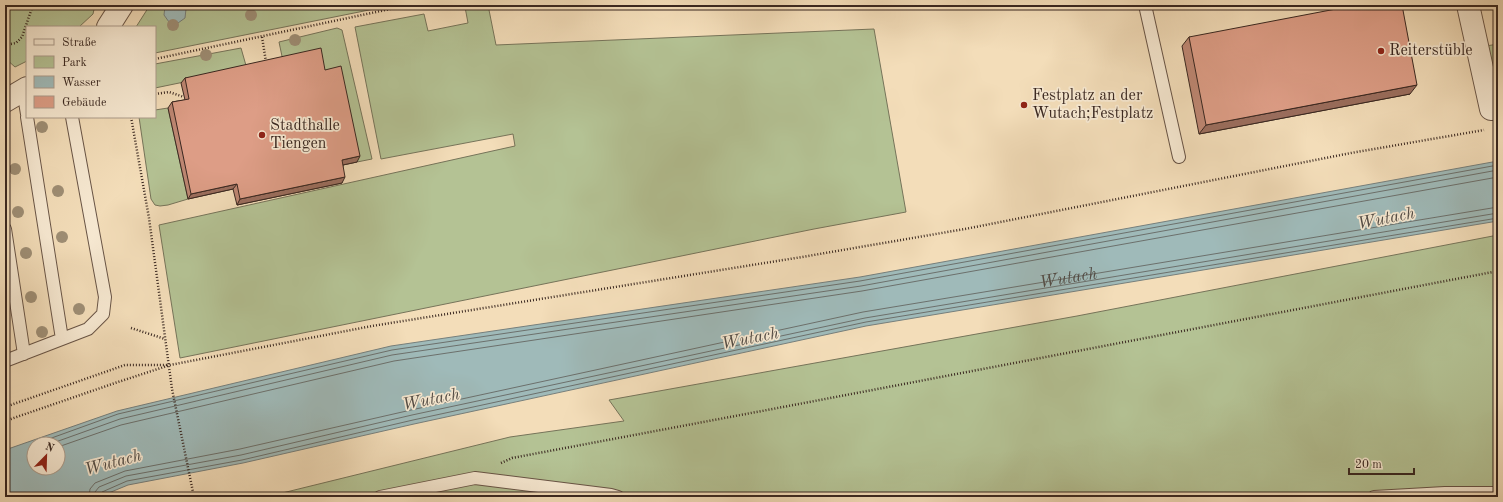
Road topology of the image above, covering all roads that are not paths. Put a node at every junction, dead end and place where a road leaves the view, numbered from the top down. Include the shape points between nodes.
1 (122, 5) edge
2 (1145, 5) edge
3 (1468, 5) edge
4 (109, 26) edge
5 (18, 93) edge
6 (26, 112) edge
7 (28, 118) edge
8 (72, 118) edge
9 (1491, 119) road end
10 (1179, 157) dead end
11 (5, 230) edge
12 (62, 339) junction
13 (24, 354) junction
14 (5, 361) edge
15 (1498, 493) edge
16 (380, 497) edge
17 (618, 497) edge
18 (1374, 497) edge

1 - 4 street
2 - 10 lane
3 - 9 street
5 - 6 lane
7 - 12 lane
8 - 12 lane via 104,297 103,314 88,329
11 - 13 lane
12 - 13 lane
13 - 14 lane
15 - 18 lane
16 - 17 lane via 475,478

